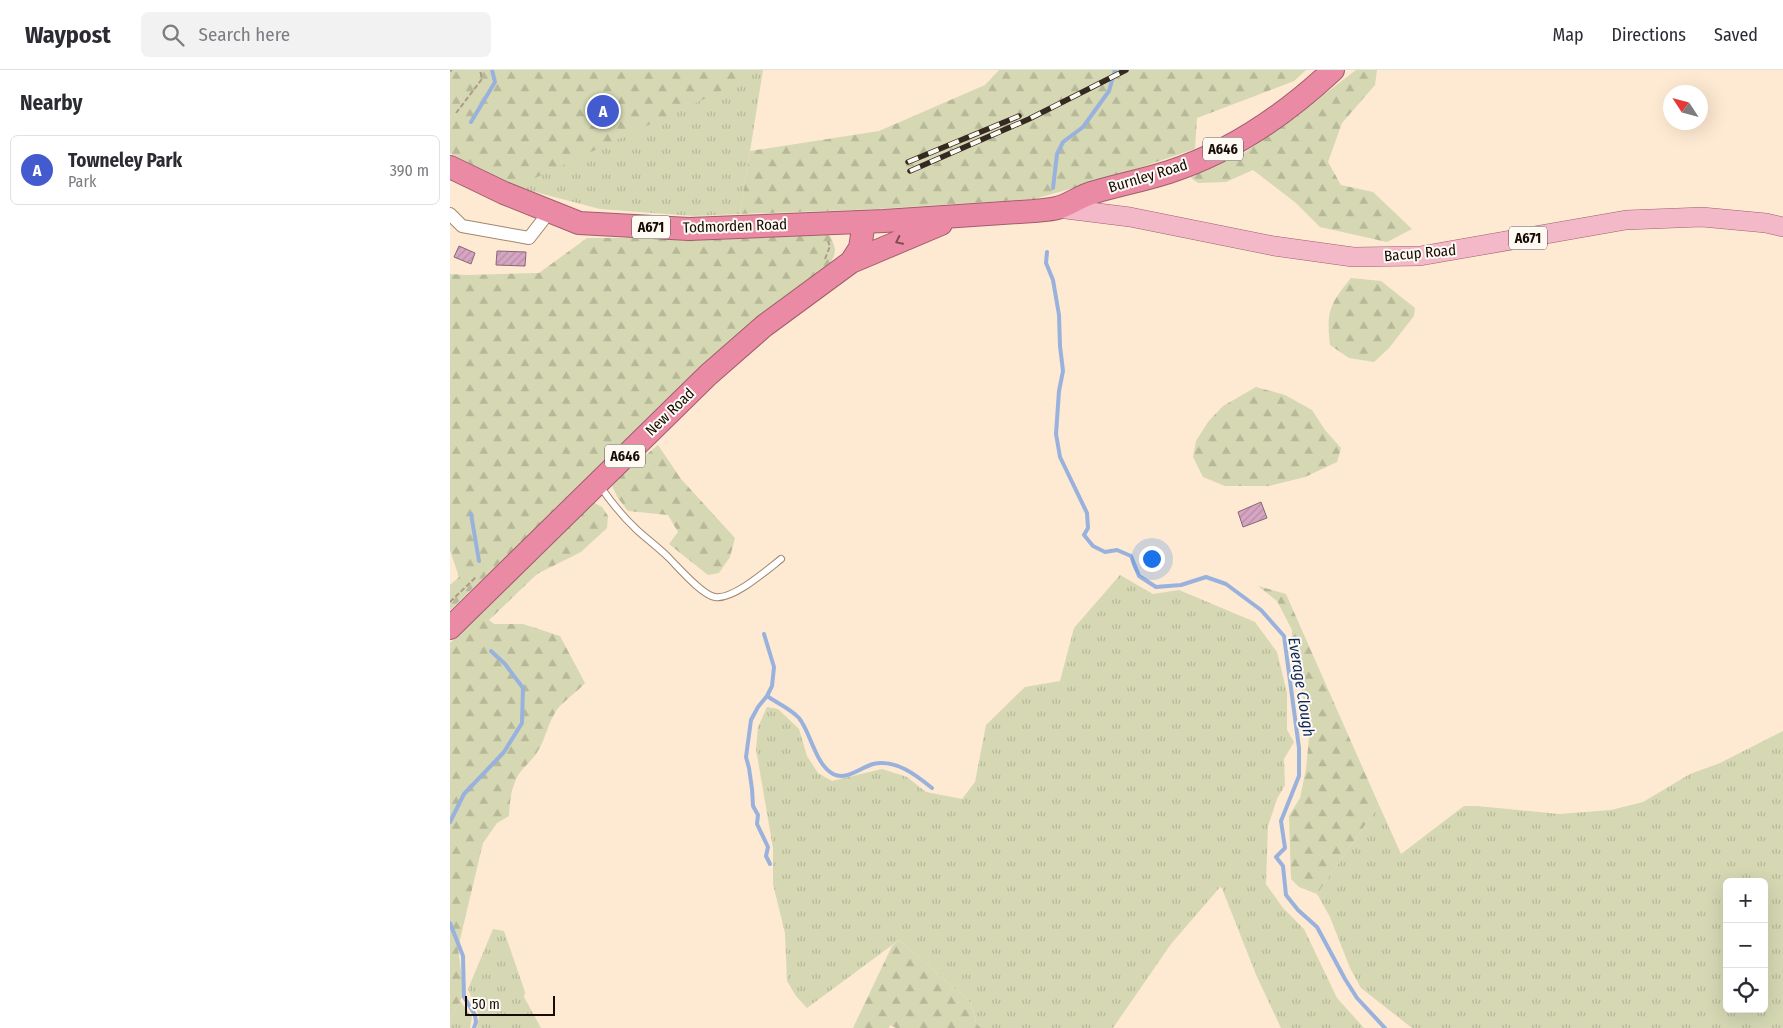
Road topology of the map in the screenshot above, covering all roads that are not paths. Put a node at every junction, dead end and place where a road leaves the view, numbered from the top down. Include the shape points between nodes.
1 (1332, 70) edge
2 (450, 167) edge
3 (1058, 208) junction
4 (550, 211) junction
5 (450, 214) edge
6 (960, 216) junction
7 (864, 222) junction
8 (1783, 227) edge
9 (851, 262) junction
10 (598, 483) junction
11 (781, 559) dead end
12 (450, 628) edge

1 - 3 highway, Burnley Road / A646 via 1279,116 1226,148 1170,172 1082,195
2 - 4 highway, Todmorden Road / A671
3 - 6 highway, Todmorden Road
3 - 8 main road, Bacup Road / A671 via 1130,217 1274,246 1352,257 1420,256 1626,220 1702,217
4 - 5 street via 530,238 462,226
4 - 7 highway, Todmorden Road / A671 via 579,223 690,229
6 - 7 highway, Todmorden Road
6 -> 9 highway
7 - 9 highway, New Road / A646 via 860,248
9 - 10 highway, New Road / A646 via 764,326 708,375
10 - 11 lane via 636,529 714,597 739,590
10 - 12 highway, New Road / A646

